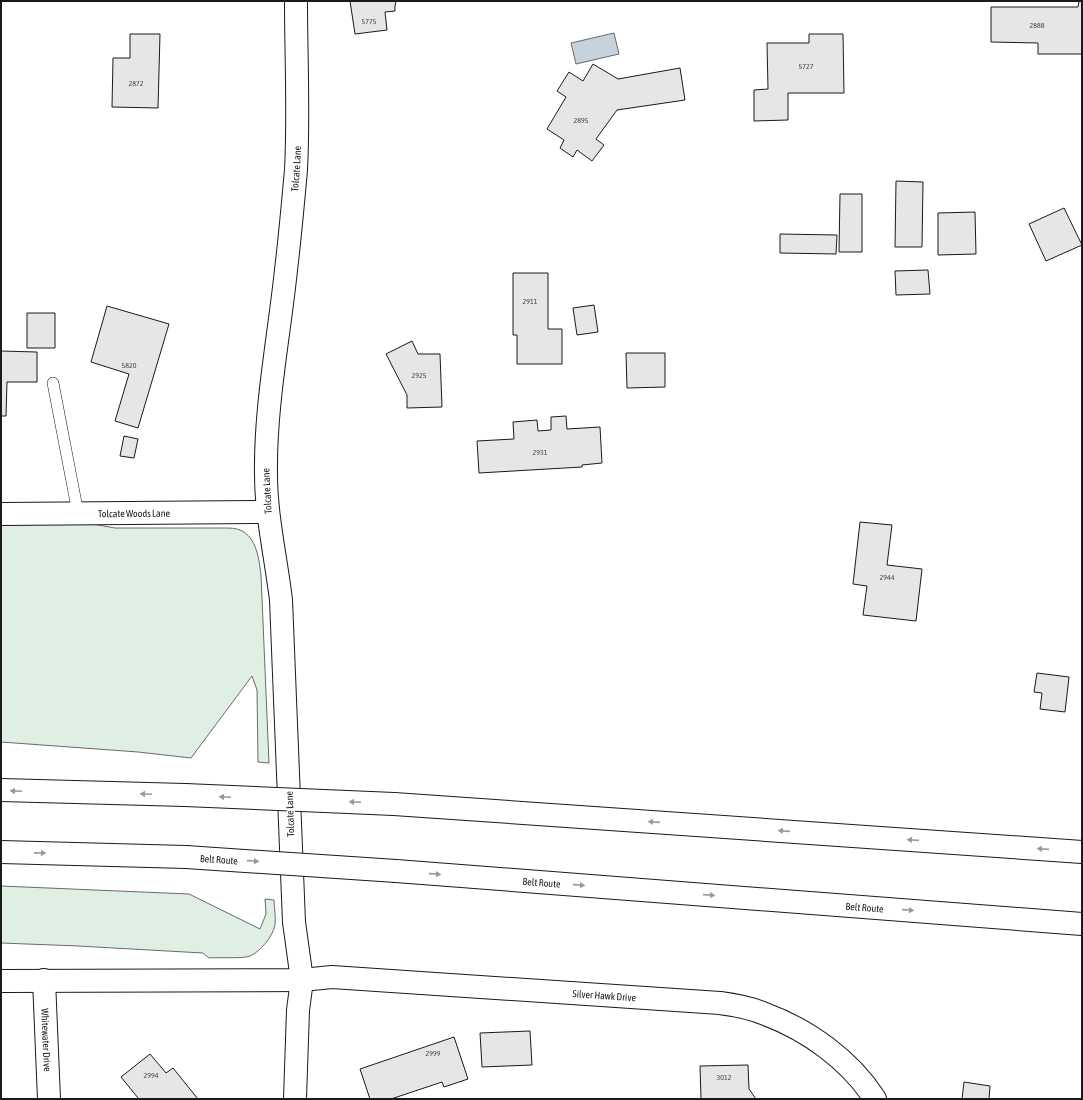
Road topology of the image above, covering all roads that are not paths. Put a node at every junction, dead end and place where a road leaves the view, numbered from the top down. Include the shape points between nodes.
1 (296, 1) edge
2 (53, 383) dead end
3 (268, 512) junction
4 (78, 513) junction
5 (1, 514) edge
6 (1, 790) edge
7 (1, 852) edge
8 (1082, 852) edge
9 (1082, 924) edge
10 (44, 980) junction
11 (302, 980) junction
12 (1, 981) edge
13 (49, 1099) edge
14 (295, 1099) edge
15 (875, 1099) edge

1 - 3 main road, Tolcate Lane via 296,170 267,432
2 - 4 lane
3 - 4 main road, Tolcate Woods Lane
3 - 11 main road, Tolcate Lane via 281,600 294,922
4 - 5 main road, Tolcate Woods Lane
8 -> 6 main road, bridge via 394,804
7 -> 9 main road, Belt Route, bridge via 186,857
10 - 11 main road
10 - 12 main road
10 - 13 main road, Whitewater Drive
11 - 14 main road, Tolcate Lane via 298,1010
11 - 15 main road, Silver Hawk Drive via 332,977 698,1001 742,1007 787,1024 825,1047 850,1068

